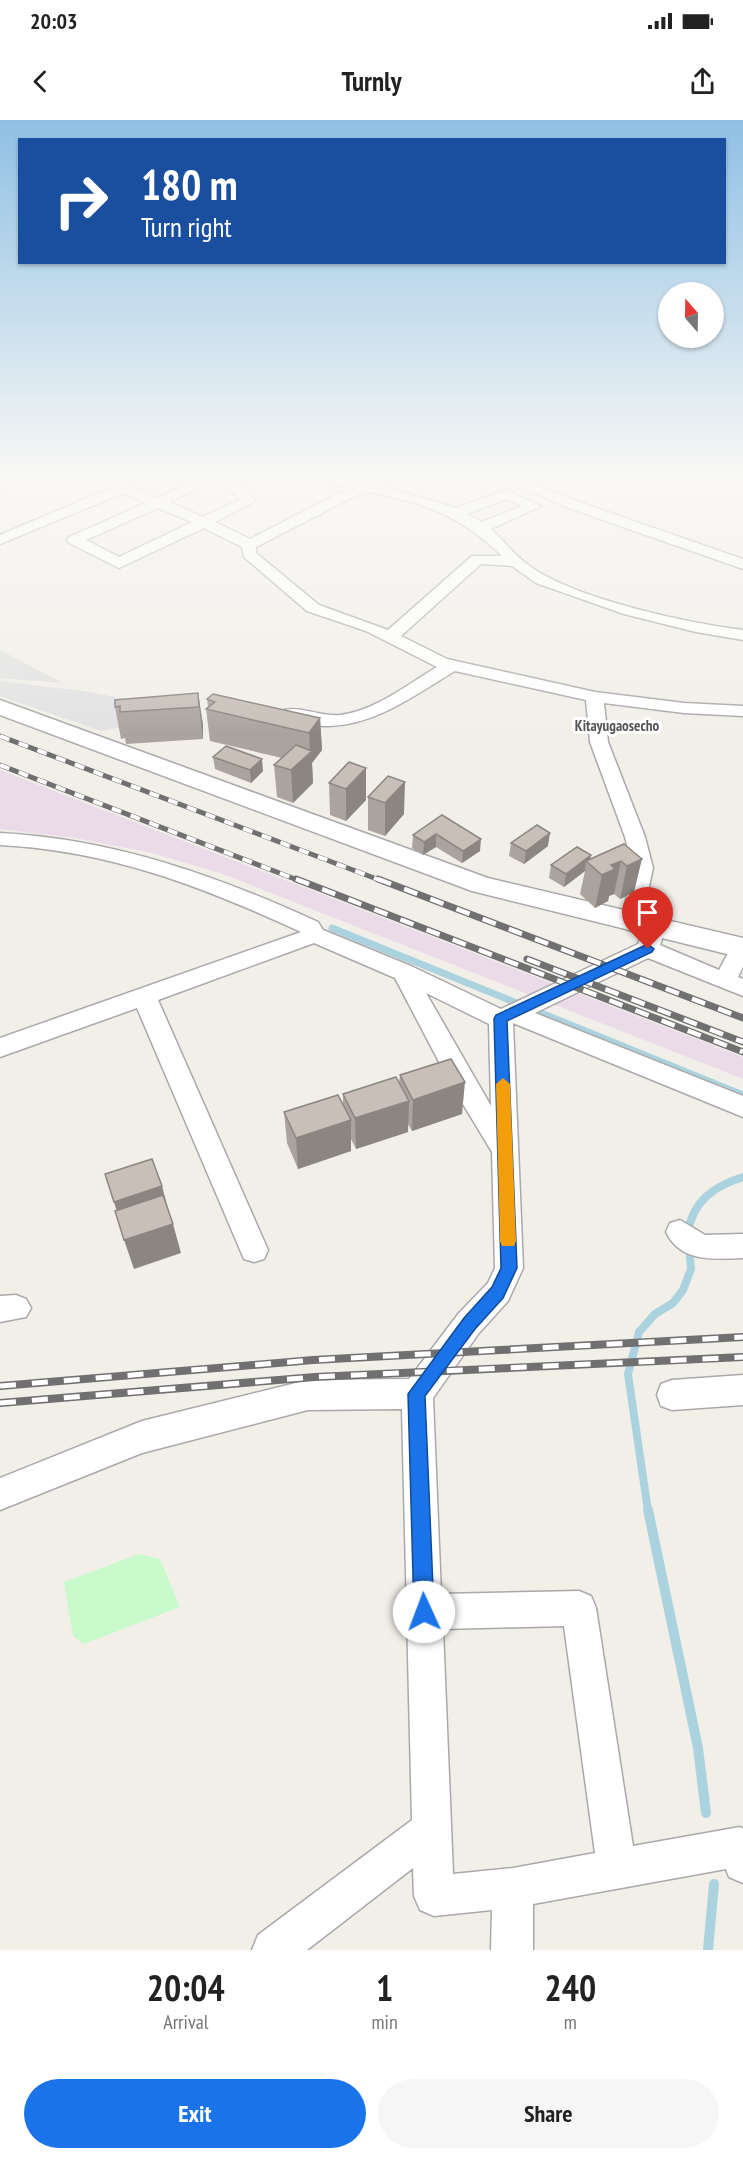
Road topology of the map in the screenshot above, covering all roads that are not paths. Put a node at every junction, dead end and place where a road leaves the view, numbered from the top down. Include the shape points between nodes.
1 (261, 564) edge
2 (471, 564) edge
3 (519, 564) edge
4 (743, 635) edge
5 (389, 638) junction
6 (451, 666) junction
7 (595, 697) junction
8 (0, 707) edge
9 (273, 710) edge
10 (743, 711) edge
11 (0, 839) edge
12 (645, 933) junction
13 (315, 935) junction
14 (743, 948) edge
15 (402, 972) junction
16 (734, 985) edge
17 (144, 996) junction
18 (506, 1016) junction
19 (0, 1048) edge
20 (743, 1107) edge
21 (506, 1151) junction
22 (690, 1239) dead end
23 (743, 1245) edge
24 (254, 1250) dead end
25 (743, 1390) edge
26 (417, 1394) junction
27 (672, 1395) dead end
28 (0, 1494) edge
29 (424, 1612) junction
30 (432, 1829) junction
31 (743, 1863) edge
32 (617, 1870) junction
33 (513, 1888) junction
34 (273, 1950) edge
35 (512, 1950) edge

1 - 5 street via 313,608 372,628
2 - 5 street
3 - 4 street via 546,581 582,594 720,633
5 - 6 street
6 - 7 street
6 - 9 street via 347,720 327,721
7 - 10 street
7 - 12 street via 599,742 643,868
8 - 12 street via 481,885
11 - 13 street via 33,839 141,859 228,889 310,927
12 - 14 street
12 - 16 street
12 - 18 street
13 - 15 street
13 - 17 street
14 - 16 street
15 - 18 street
15 - 21 street
17 - 19 street
17 - 24 street
18 - 20 street
18 - 21 street
21 - 26 street via 509,1268 498,1292
22 - 23 street
25 - 27 street
26 - 28 street via 308,1395 142,1437
26 - 29 street
29 - 30 street
29 - 32 street via 579,1608
30 - 33 street via 435,1896
30 - 34 street
31 - 32 street via 740,1847
32 - 33 street
33 - 35 street

